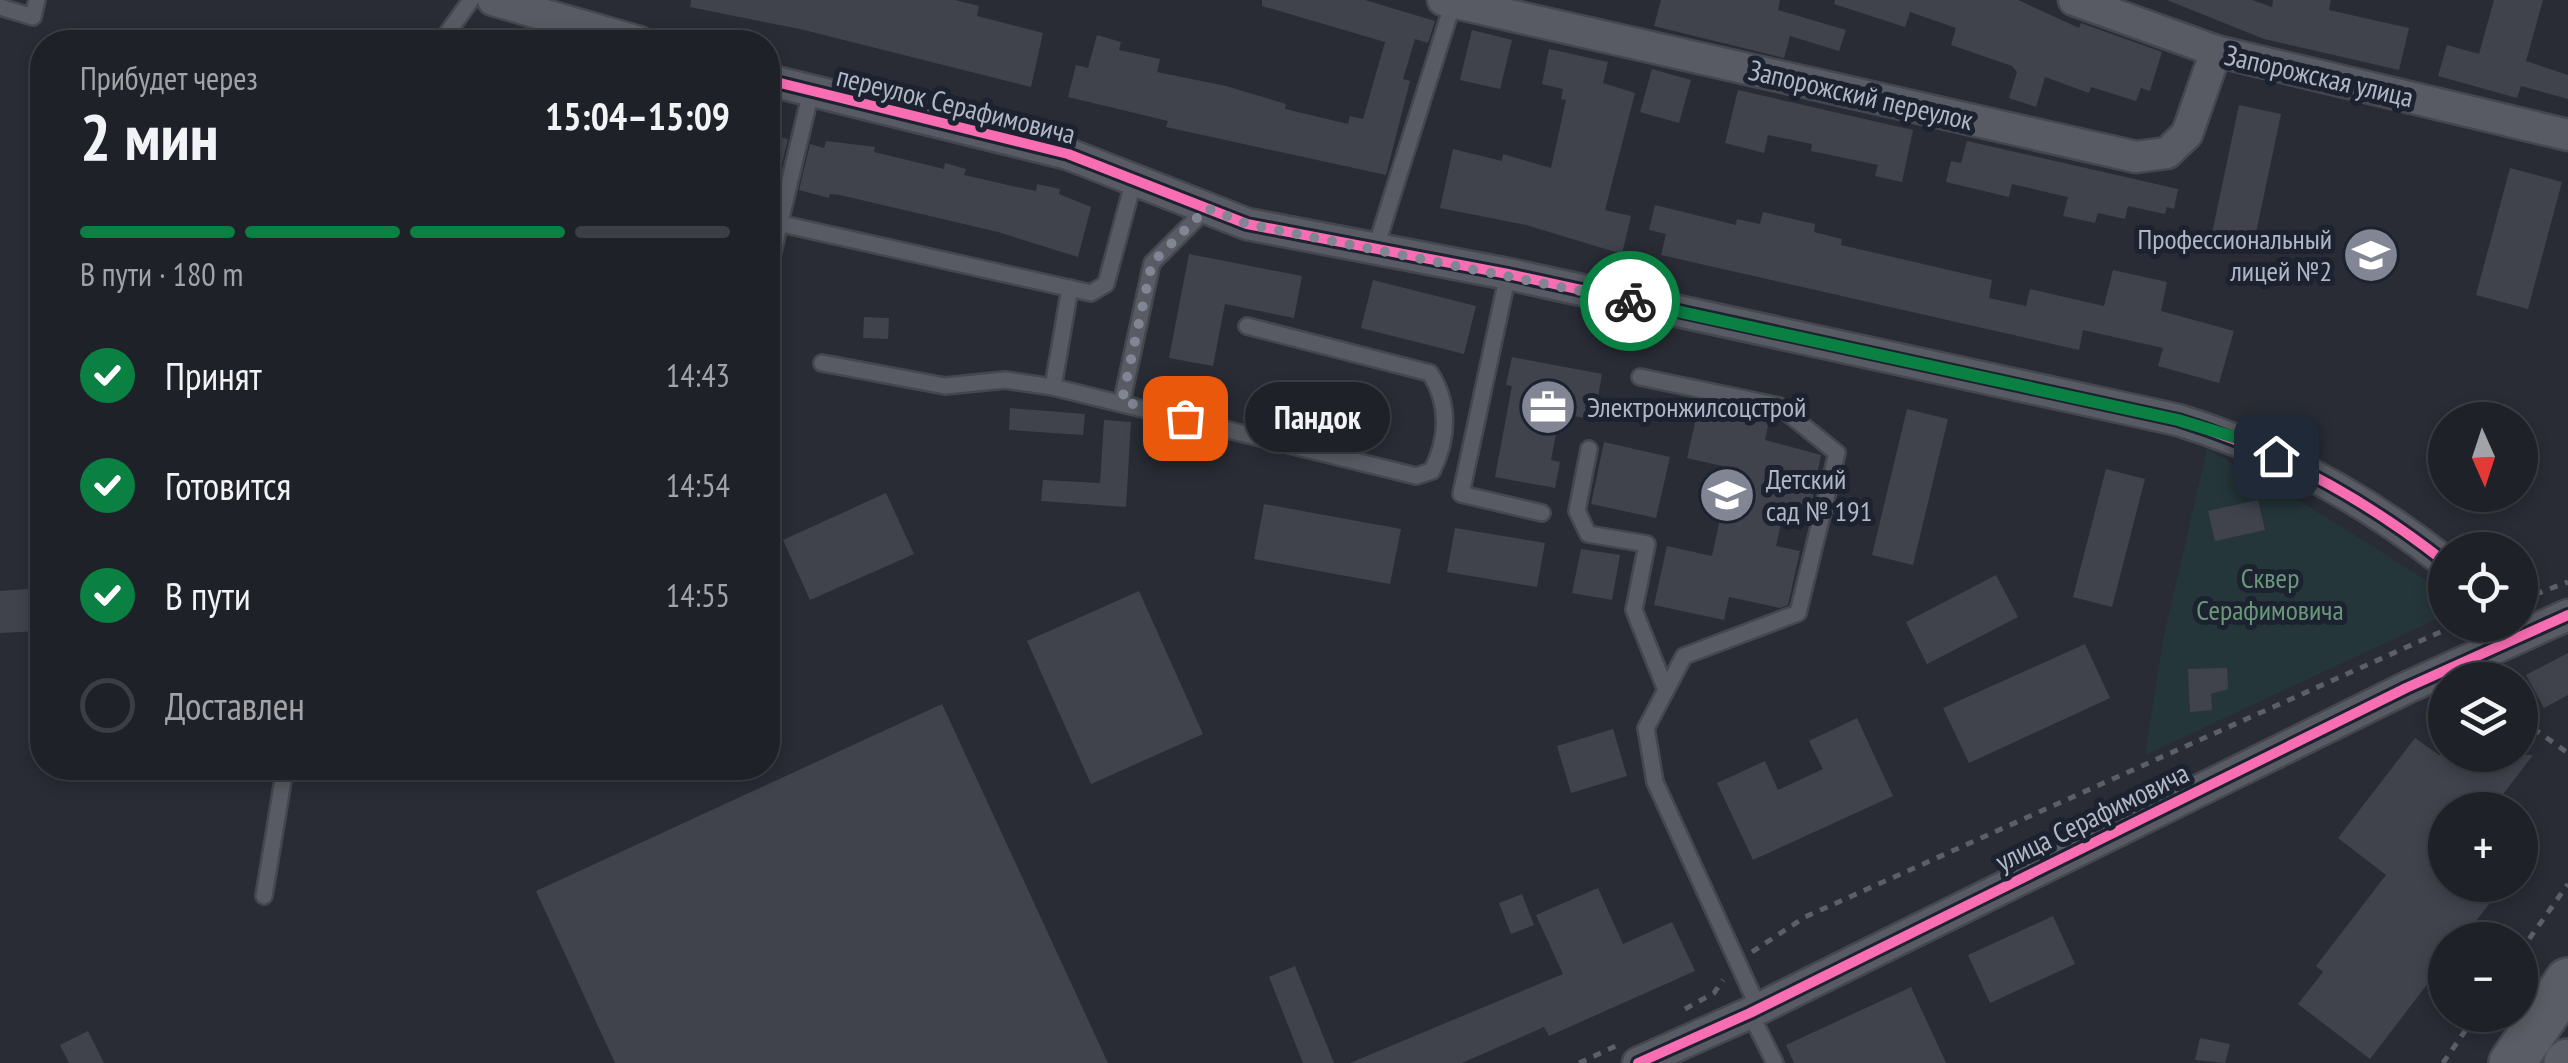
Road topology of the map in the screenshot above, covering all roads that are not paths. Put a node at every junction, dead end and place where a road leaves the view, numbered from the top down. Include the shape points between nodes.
1 (37, 0) edge
2 (471, 0) edge
3 (493, 0) edge
4 (2074, 0) edge
5 (1450, 1) edge
6 (0, 7) edge
7 (450, 30) edge
8 (597, 30) edge
9 (2216, 52) junction
10 (780, 83) edge
11 (811, 92) junction
12 (2568, 135) edge
13 (1134, 180) junction
14 (1207, 208) junction
15 (782, 224) junction
16 (780, 231) edge
17 (1375, 250) junction
18 (1508, 274) junction
19 (1070, 288) junction
20 (1247, 326) dead end
21 (822, 362) dead end
22 (1640, 377) dead end
23 (1053, 387) junction
24 (1122, 401) junction
25 (1589, 449) dead end
26 (1542, 513) dead end
27 (2428, 550) edge
28 (2568, 616) edge
29 (2538, 624) edge
30 (2491, 642) edge
31 (1666, 690) junction
32 (283, 780) edge
33 (264, 896) dead end
34 (2568, 980) edge
35 (1754, 1010) junction
36 (1631, 1052) edge
37 (1774, 1063) edge
38 (2512, 1063) edge

1 - 6 lane via 33,17
2 - 7 lane
3 - 8 street
4 - 9 street, Запорожская улица
5 - 9 street, Запорожский переулок via 2136,157 2167,153 2187,134
5 - 17 lane
9 - 12 street, Запорожская улица
10 - 11 street, переулок Серафимовича
11 - 13 street, переулок Серафимовича via 1068,154
11 - 15 lane
13 - 14 street, переулок Серафимовича
13 - 19 lane via 1106,284 1091,293
14 - 17 street, переулок Серафимовича via 1247,224
14 - 24 lane via 1152,263
15 - 16 lane
15 - 19 lane
17 - 18 street, переулок Серафимовича
18 - 26 lane via 1461,494
18 - 27 street, переулок Серафимовича via 2178,420 2247,441 2365,504
19 - 23 lane
20 - 24 lane via 1430,373 1444,395 1442,450 1432,471 1416,476
21 - 23 lane via 946,386 1005,380
22 - 31 lane via 1780,406 1837,452 1798,613 1684,656
23 - 24 lane
25 - 31 lane via 1577,512 1588,534 1646,544 1634,610
28 - 29 street, улица Серафимовича
30 - 35 street, улица Серафимовича
31 - 35 lane via 1646,728 1654,782
32 - 33 lane
34 - 38 main road
35 - 36 street, улица Серафимовича
35 - 37 lane

